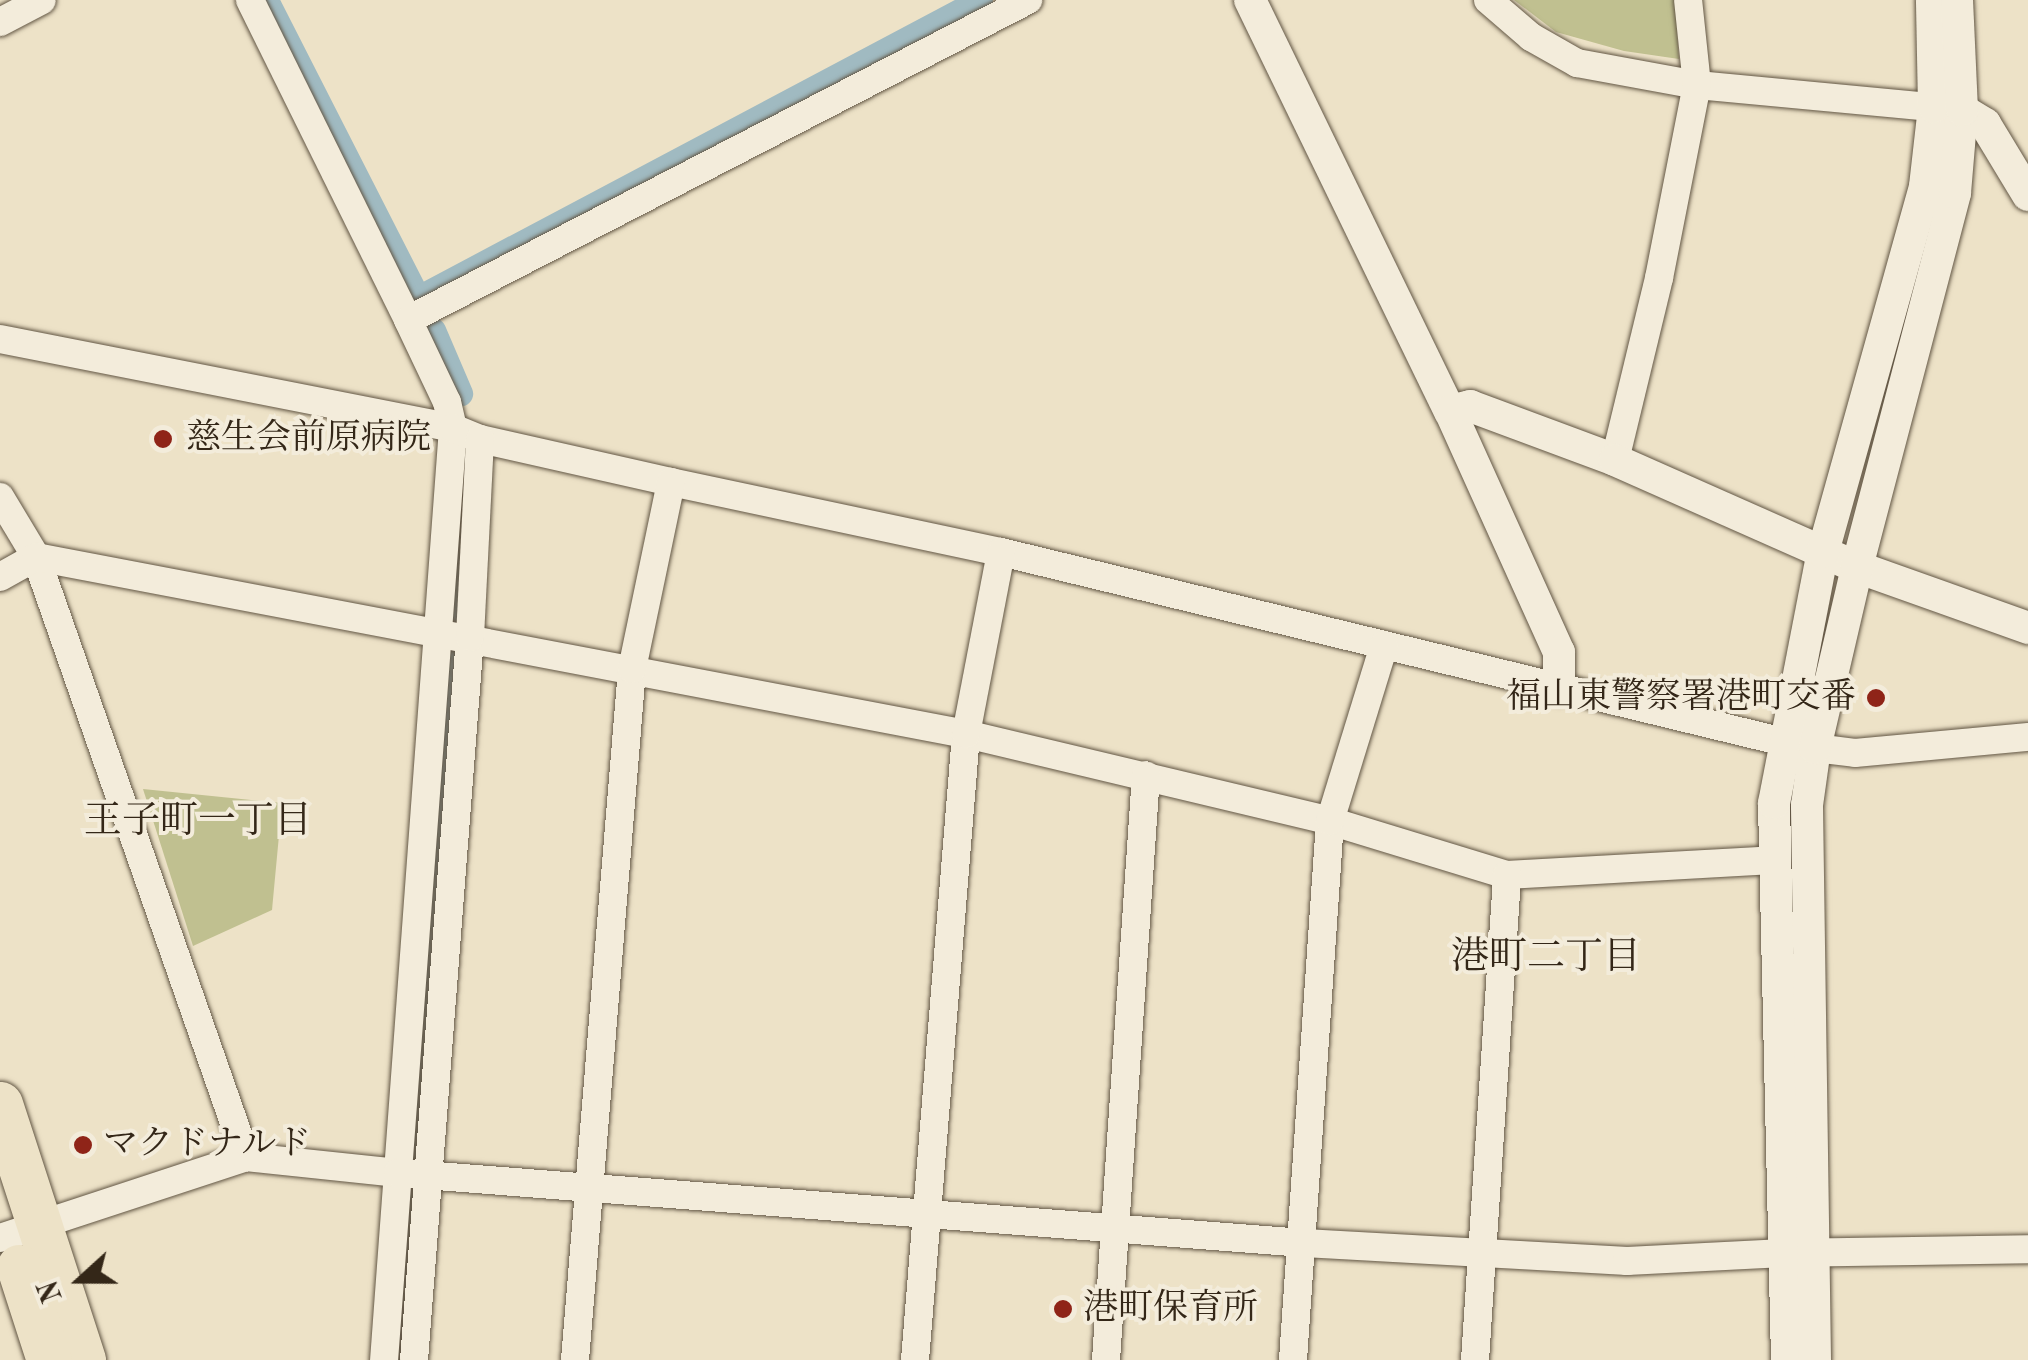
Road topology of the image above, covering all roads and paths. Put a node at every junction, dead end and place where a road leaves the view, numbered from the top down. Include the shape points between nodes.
1 (42, 0) edge
2 (250, 0) edge
3 (1028, 0) edge
4 (1250, 0) edge
5 (1488, 0) edge
6 (1688, 0) edge
7 (1932, 0) edge
8 (1957, 0) edge
9 (0, 22) edge
10 (1697, 84) junction
11 (1948, 108) junction
12 (2028, 195) edge
13 (408, 320) junction
14 (0, 338) edge
15 (1450, 412) junction
16 (453, 428) junction
17 (480, 439) junction
18 (1615, 460) junction
19 (671, 482) junction
20 (0, 497) edge
21 (1001, 552) junction
22 (1823, 552) junction
23 (36, 557) junction
24 (1857, 567) junction
25 (0, 577) edge
26 (2028, 628) edge
27 (455, 635) junction
28 (1384, 646) junction
29 (632, 669) junction
30 (1559, 689) junction
31 (966, 734) junction
32 (2028, 738) edge
33 (1800, 745) junction
34 (1146, 775) junction
35 (1330, 821) junction
36 (1774, 860) junction
37 (1507, 875) junction
38 (0, 1104) edge
39 (246, 1157) junction
40 (414, 1174) junction
41 (591, 1188) junction
42 (926, 1212) junction
43 (11, 1227) edge
44 (1114, 1228) junction
45 (1304, 1243) junction
46 (2028, 1250) edge
47 (1484, 1251) junction
48 (1798, 1253) junction
49 (49, 1360) edge
50 (83, 1360) edge
51 (384, 1360) edge
52 (414, 1360) edge
53 (574, 1360) edge
54 (916, 1360) edge
55 (1106, 1360) edge
56 (1293, 1360) edge
57 (1476, 1360) edge
58 (1786, 1360) edge
59 (1816, 1360) edge

1 - 9 street
2 - 13 street
3 - 13 street
4 - 15 street
5 - 10 street via 1531,37 1577,63
6 - 10 street
7 - 11 street
8 - 11 street
10 - 11 street
10 - 18 street
11 - 12 street via 1984,124
11 - 22 street
11 - 24 street via 1956,193
13 - 16 street
14 - 16 street
15 - 18 street via 1470,406
15 - 30 street via 1559,652
16 - 17 street
16 - 27 street
17 - 19 street
17 - 27 street
18 - 22 street
19 - 21 street
19 - 29 street
20 - 23 street
21 - 28 street
21 - 31 street
22 - 24 street
22 - 33 street
23 - 25 street
23 - 27 street
23 - 39 street
24 - 26 street
24 - 33 street
27 - 29 street
27 - 40 street
28 - 30 street
28 - 35 street
29 - 31 street
29 - 41 street
30 - 33 street
31 - 34 street
31 - 42 street
32 - 33 street via 1855,753
33 - 36 street via 1774,803
33 - 48 street via 1807,805
34 - 35 street
34 - 44 street
35 - 37 street
35 - 45 street
36 - 37 street
36 - 48 street
37 - 47 street
38 - 43 highway
39 - 40 street
39 - 43 street
40 - 41 street
40 - 51 street
40 - 52 street
41 - 42 street
41 - 53 street
42 - 44 street
42 - 54 street
43 - 49 highway
43 - 50 highway
44 - 45 street
44 - 55 street
45 - 47 street
45 - 56 street
46 - 48 street
47 - 48 street via 1627,1261
47 - 57 street
48 - 58 street
48 - 59 street

